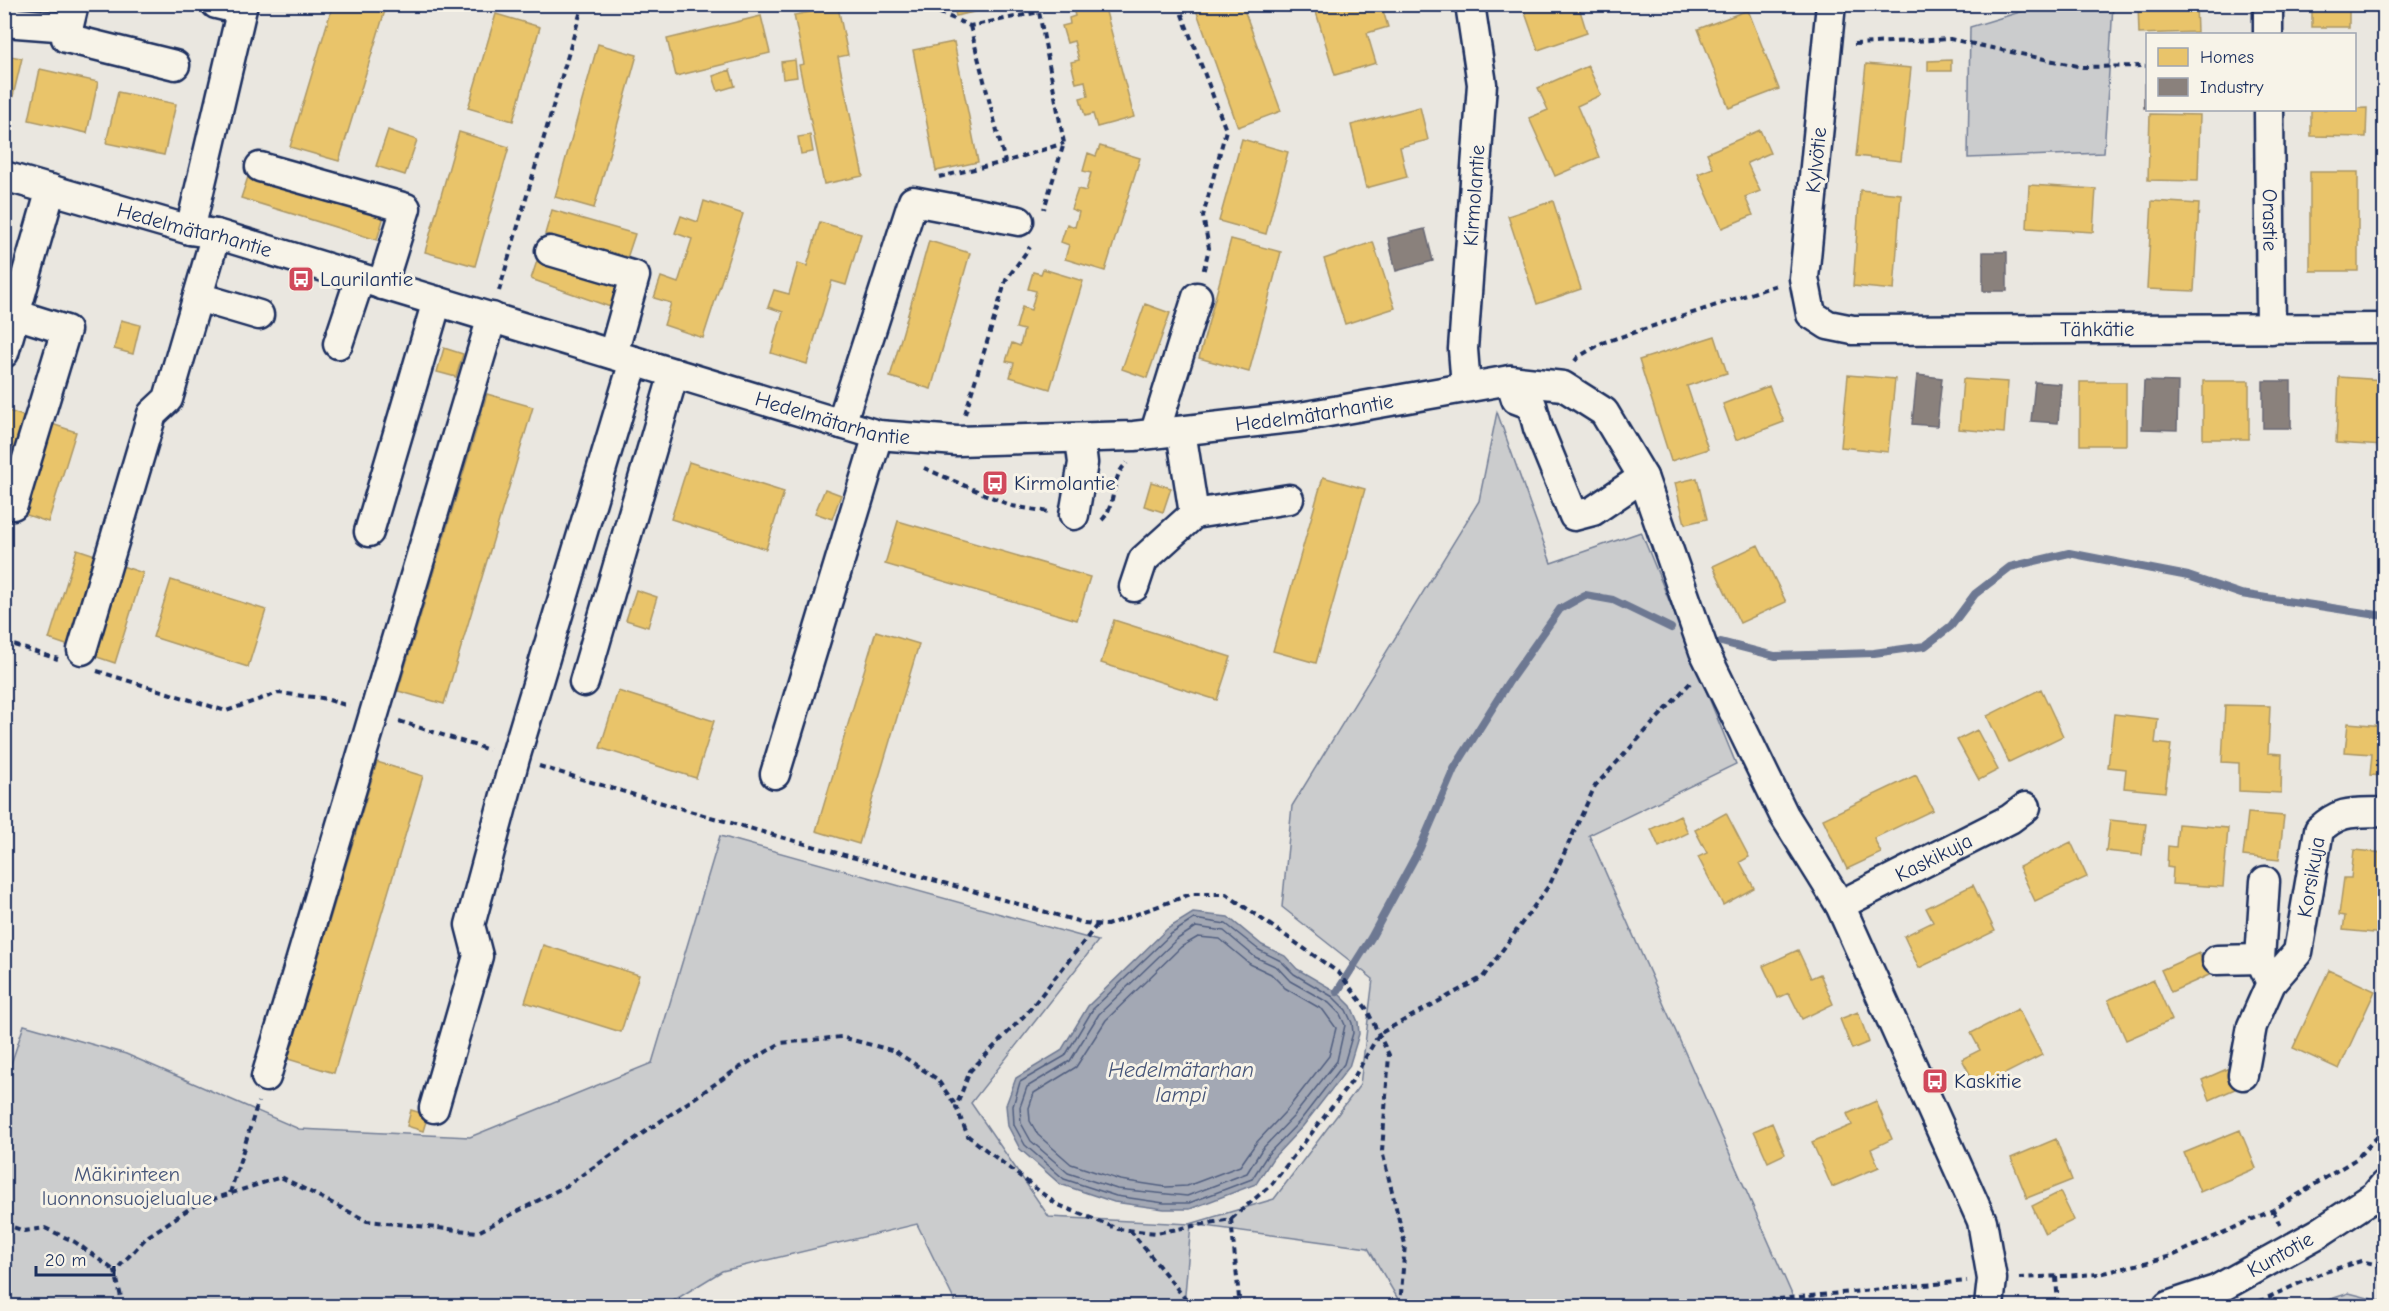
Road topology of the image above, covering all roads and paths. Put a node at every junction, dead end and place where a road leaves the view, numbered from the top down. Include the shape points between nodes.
1 (583, 4) edge
2 (934, 4) edge
3 (1178, 4) edge
4 (1470, 4) edge
5 (1831, 4) edge
6 (2268, 4) edge
7 (233, 6) edge
8 (71, 16) edge
9 (4, 22) edge
10 (970, 26) junction
11 (2268, 33) edge
12 (1828, 45) junction
13 (175, 65) dead end
14 (2146, 66) edge
15 (2269, 111) edge
16 (1064, 143) junction
17 (1005, 162) junction
18 (260, 167) dead end
19 (932, 179) dead end
20 (7, 182) edge
21 (51, 189) junction
22 (1032, 227) junction
23 (203, 232) junction
24 (550, 251) dead end
25 (1804, 278) junction
26 (371, 281) junction
27 (198, 297) junction
28 (1197, 297) joint
29 (437, 301) junction
30 (15, 314) junction
31 (1811, 314) joint
32 (259, 315) dead end
33 (492, 318) junction
34 (2385, 328) edge
35 (2271, 329) junction
36 (338, 344) dead end
37 (4, 352) edge
38 (623, 358) junction
39 (674, 373) junction
40 (1510, 380) junction
41 (1563, 386) junction
42 (1466, 387) junction
43 (842, 424) junction
44 (1168, 432) junction
45 (878, 435) junction
46 (1080, 438) junction
47 (957, 441) junction
48 (1643, 477) junction
49 (1289, 499) dead end
50 (13, 505) dead end
51 (1194, 514) junction
52 (1074, 515) dead end
53 (369, 532) dead end
54 (1134, 587) dead end
55 (4, 642) edge
56 (78, 660) junction
57 (1709, 661) junction
58 (584, 682) dead end
59 (374, 714) junction
60 (515, 758) junction
61 (775, 774) dead end
62 (2026, 807) dead end
63 (2385, 812) edge
64 (2265, 881) dead end
65 (1840, 905) junction
66 (1097, 924) junction
67 (2217, 960) dead end
68 (2266, 971) junction
69 (1379, 1034) junction
70 (2243, 1075) dead end
71 (266, 1077) joint
72 (956, 1107) junction
73 (434, 1108) dead end
74 (2385, 1130) edge
75 (230, 1194) junction
76 (2381, 1195) edge
77 (1231, 1219) junction
78 (4, 1224) edge
79 (1130, 1230) junction
80 (2385, 1266) edge
81 (115, 1271) junction
82 (2056, 1277) junction
83 (1992, 1279) junction
84 (123, 1306) edge
85 (1191, 1306) edge
86 (1236, 1306) edge
87 (1400, 1306) edge
88 (1705, 1306) edge
89 (1989, 1306) edge
90 (2058, 1306) edge
91 (2168, 1306) edge
92 (2248, 1306) edge

1 - 33 path
2 - 10 path via 936,11
3 - 28 path via 1226,130 1203,216 1209,248
4 - 42 street, Kirmolantie via 1482,84 1463,348
5 - 12 street, Kylvötie
6 - 11 street
7 - 23 street
8 - 9 street
8 - 13 street via 66,38
10 - 16 path via 1039,12
10 - 17 path
12 - 14 path via 1950,39 2082,67
12 - 25 street, Kylvötie
15 - 35 street, Orastie
16 - 17 path
16 - 22 path
17 - 19 path
18 - 26 street via 406,208
20 - 21 street, Hedelmätarhantie
21 - 23 street, Hedelmätarhantie
21 - 30 street
22 - 43 street via 913,201
22 - 47 path via 1006,280
23 - 26 street, Hedelmätarhantie
23 - 27 street
24 - 38 street via 635,276
25 - 31 street, Kylvötie
25 - 41 path via 1602,344 1578,357
26 - 29 street, Hedelmätarhantie
26 - 36 street
27 - 32 street
27 - 56 street via 168,399 152,414
28 - 44 street
29 - 33 street, Hedelmätarhantie
29 - 53 street
30 - 37 street
30 - 50 street via 66,330
31 - 35 street, Tähkätie via 1828,325 1853,330
33 - 38 street, Hedelmätarhantie
33 - 59 street
34 - 35 street, Tähkätie
38 - 39 street, Hedelmätarhantie
38 - 60 street
39 - 43 street, Hedelmätarhantie
39 - 58 street
40 - 41 street, Hedelmätarhantie
40 - 42 street, Hedelmätarhantie
40 - 48 street via 1516,399 1532,405 1574,516 1593,511
41 - 48 street, Hedelmätarhantie via 1604,412
42 - 44 street, Hedelmätarhantie via 1300,417
43 - 45 street, Hedelmätarhantie
44 - 46 street, Hedelmätarhantie
44 - 51 street
45 - 47 street, Hedelmätarhantie
45 - 61 street
46 - 47 street, Hedelmätarhantie
46 - 52 street via 1083,463
48 - 57 street, Hedelmätarhantie
49 - 51 street
51 - 54 street via 1143,560
55 - 56 path
56 - 59 path via 226,711 278,693 322,698
57 - 65 street, Hedelmätarhantie via 1784,815
57 - 69 path via 1596,786 1550,884 1484,977
59 - 60 path
59 - 71 street
60 - 66 path via 693,814
60 - 73 street via 470,925 478,956
62 - 65 street, Kaskikuja via 2010,819
63 - 68 street, Korsikuja via 2332,817 2319,830 2298,952
64 - 68 street
65 - 83 street via 1982,1221
66 - 69 path via 1107,925 1191,894 1226,894 1339,973
66 - 72 path via 1027,1013 970,1071
67 - 68 street
68 - 70 street
69 - 77 path via 1352,1081 1272,1184
69 - 87 path via 1389,1055 1382,1151 1405,1244
71 - 75 path
72 - 75 path via 937,1079 895,1051 841,1036 781,1044 743,1065 566,1186 478,1232 367,1221 281,1178
72 - 79 path via 968,1136 1056,1204 1118,1229
74 - 82 path via 2356,1159 2273,1210 2182,1251 2100,1274
75 - 81 path via 195,1205 147,1237
76 - 91 street, Kuntotie via 2216,1290
77 - 79 path via 1156,1233
77 - 86 path via 1239,1298
78 - 81 path via 24,1231 45,1228 75,1242
79 - 85 path
80 - 92 path via 2361,1261 2322,1273
81 - 84 path
82 - 83 path
82 - 90 path
83 - 88 path
83 - 89 street

